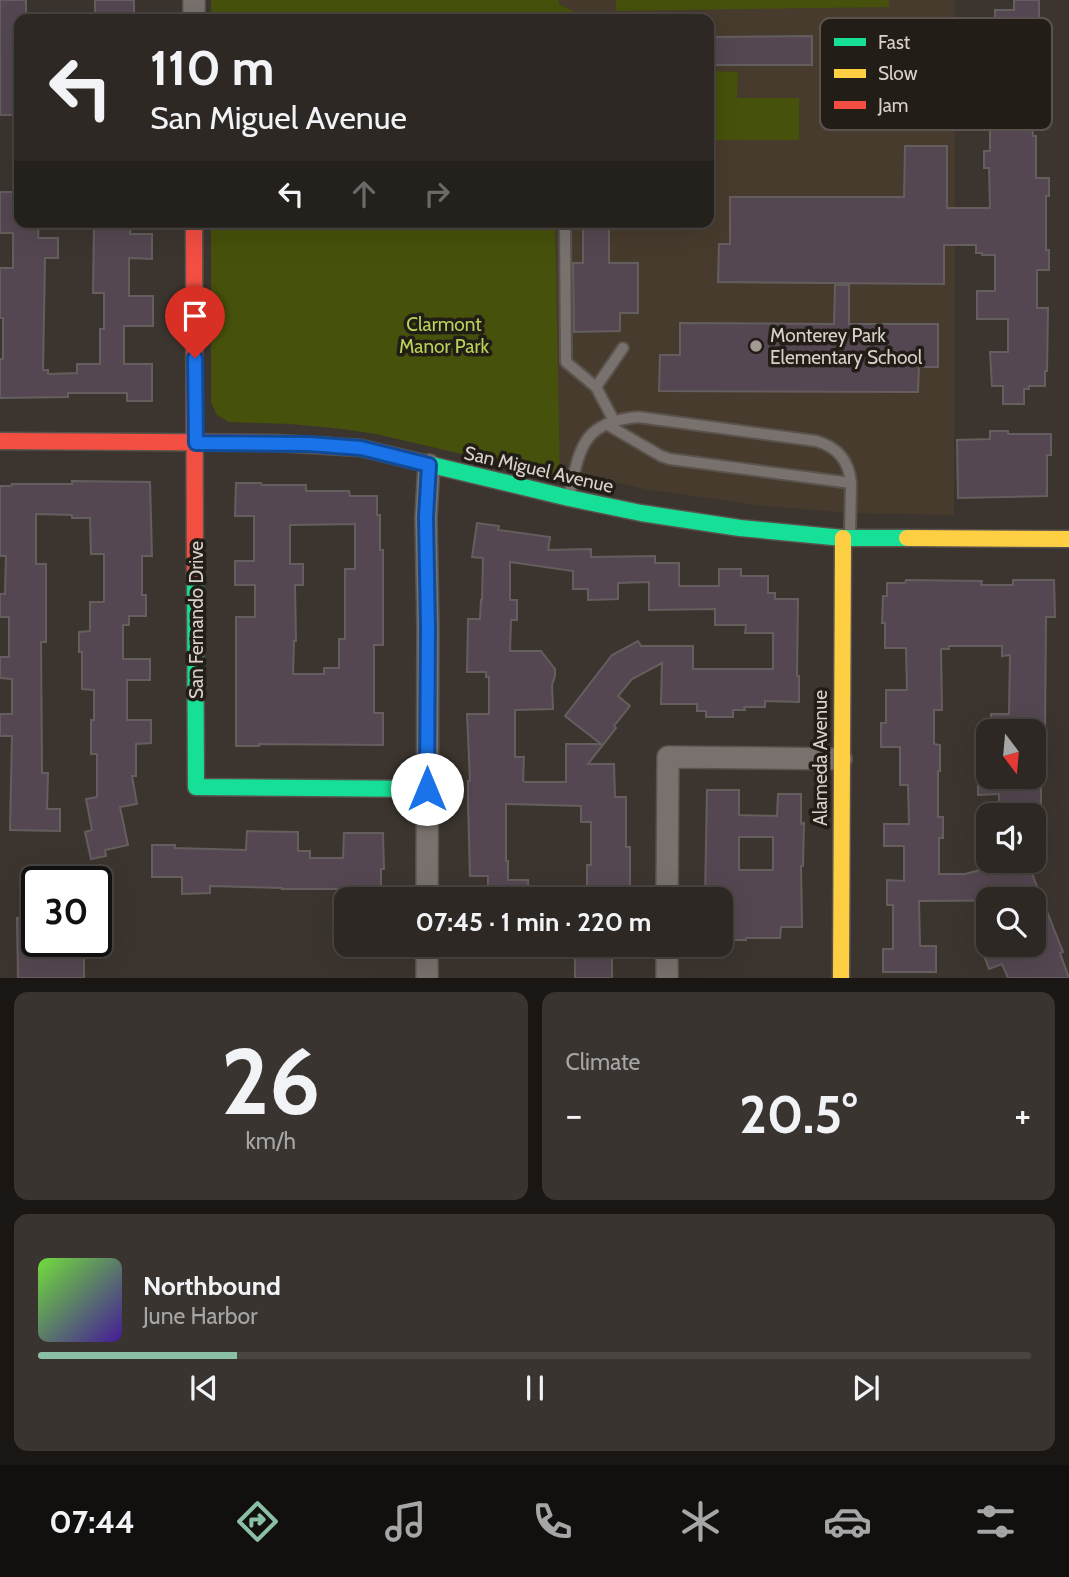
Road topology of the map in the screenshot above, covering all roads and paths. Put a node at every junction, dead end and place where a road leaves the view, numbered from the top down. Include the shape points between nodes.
1 (194, 228) edge
2 (565, 228) edge
3 (623, 348) dead end
4 (596, 387) junction
5 (610, 422) junction
6 (0, 441) edge
7 (196, 443) junction
8 (429, 465) junction
9 (851, 483) junction
10 (569, 498) junction
11 (847, 538) junction
12 (1069, 539) edge
13 (841, 759) junction
14 (427, 789) junction
15 (427, 887) edge
16 (667, 887) edge
17 (427, 957) edge
18 (667, 957) edge
19 (427, 978) edge
20 (667, 978) edge
21 (841, 978) edge

1 - 7 street, San Fernando Drive
2 - 4 lane via 566,362
3 - 4 lane
4 - 5 lane
5 - 9 lane via 670,459
5 - 9 lane via 638,417 816,440 844,458
5 - 10 lane via 583,444
6 - 7 street, San Miguel Avenue
7 - 8 street, San Miguel Avenue via 361,448
7 - 14 street, San Fernando Drive via 196,787
8 - 10 street, San Miguel Avenue
8 - 14 street
9 - 11 lane
10 - 11 street, San Miguel Avenue via 688,521
11 - 12 street, San Miguel Avenue
11 - 13 street, Alameda Avenue
13 - 16 street via 668,757
13 - 21 street, Alameda Avenue
14 - 15 street
17 - 19 street
18 - 20 street

